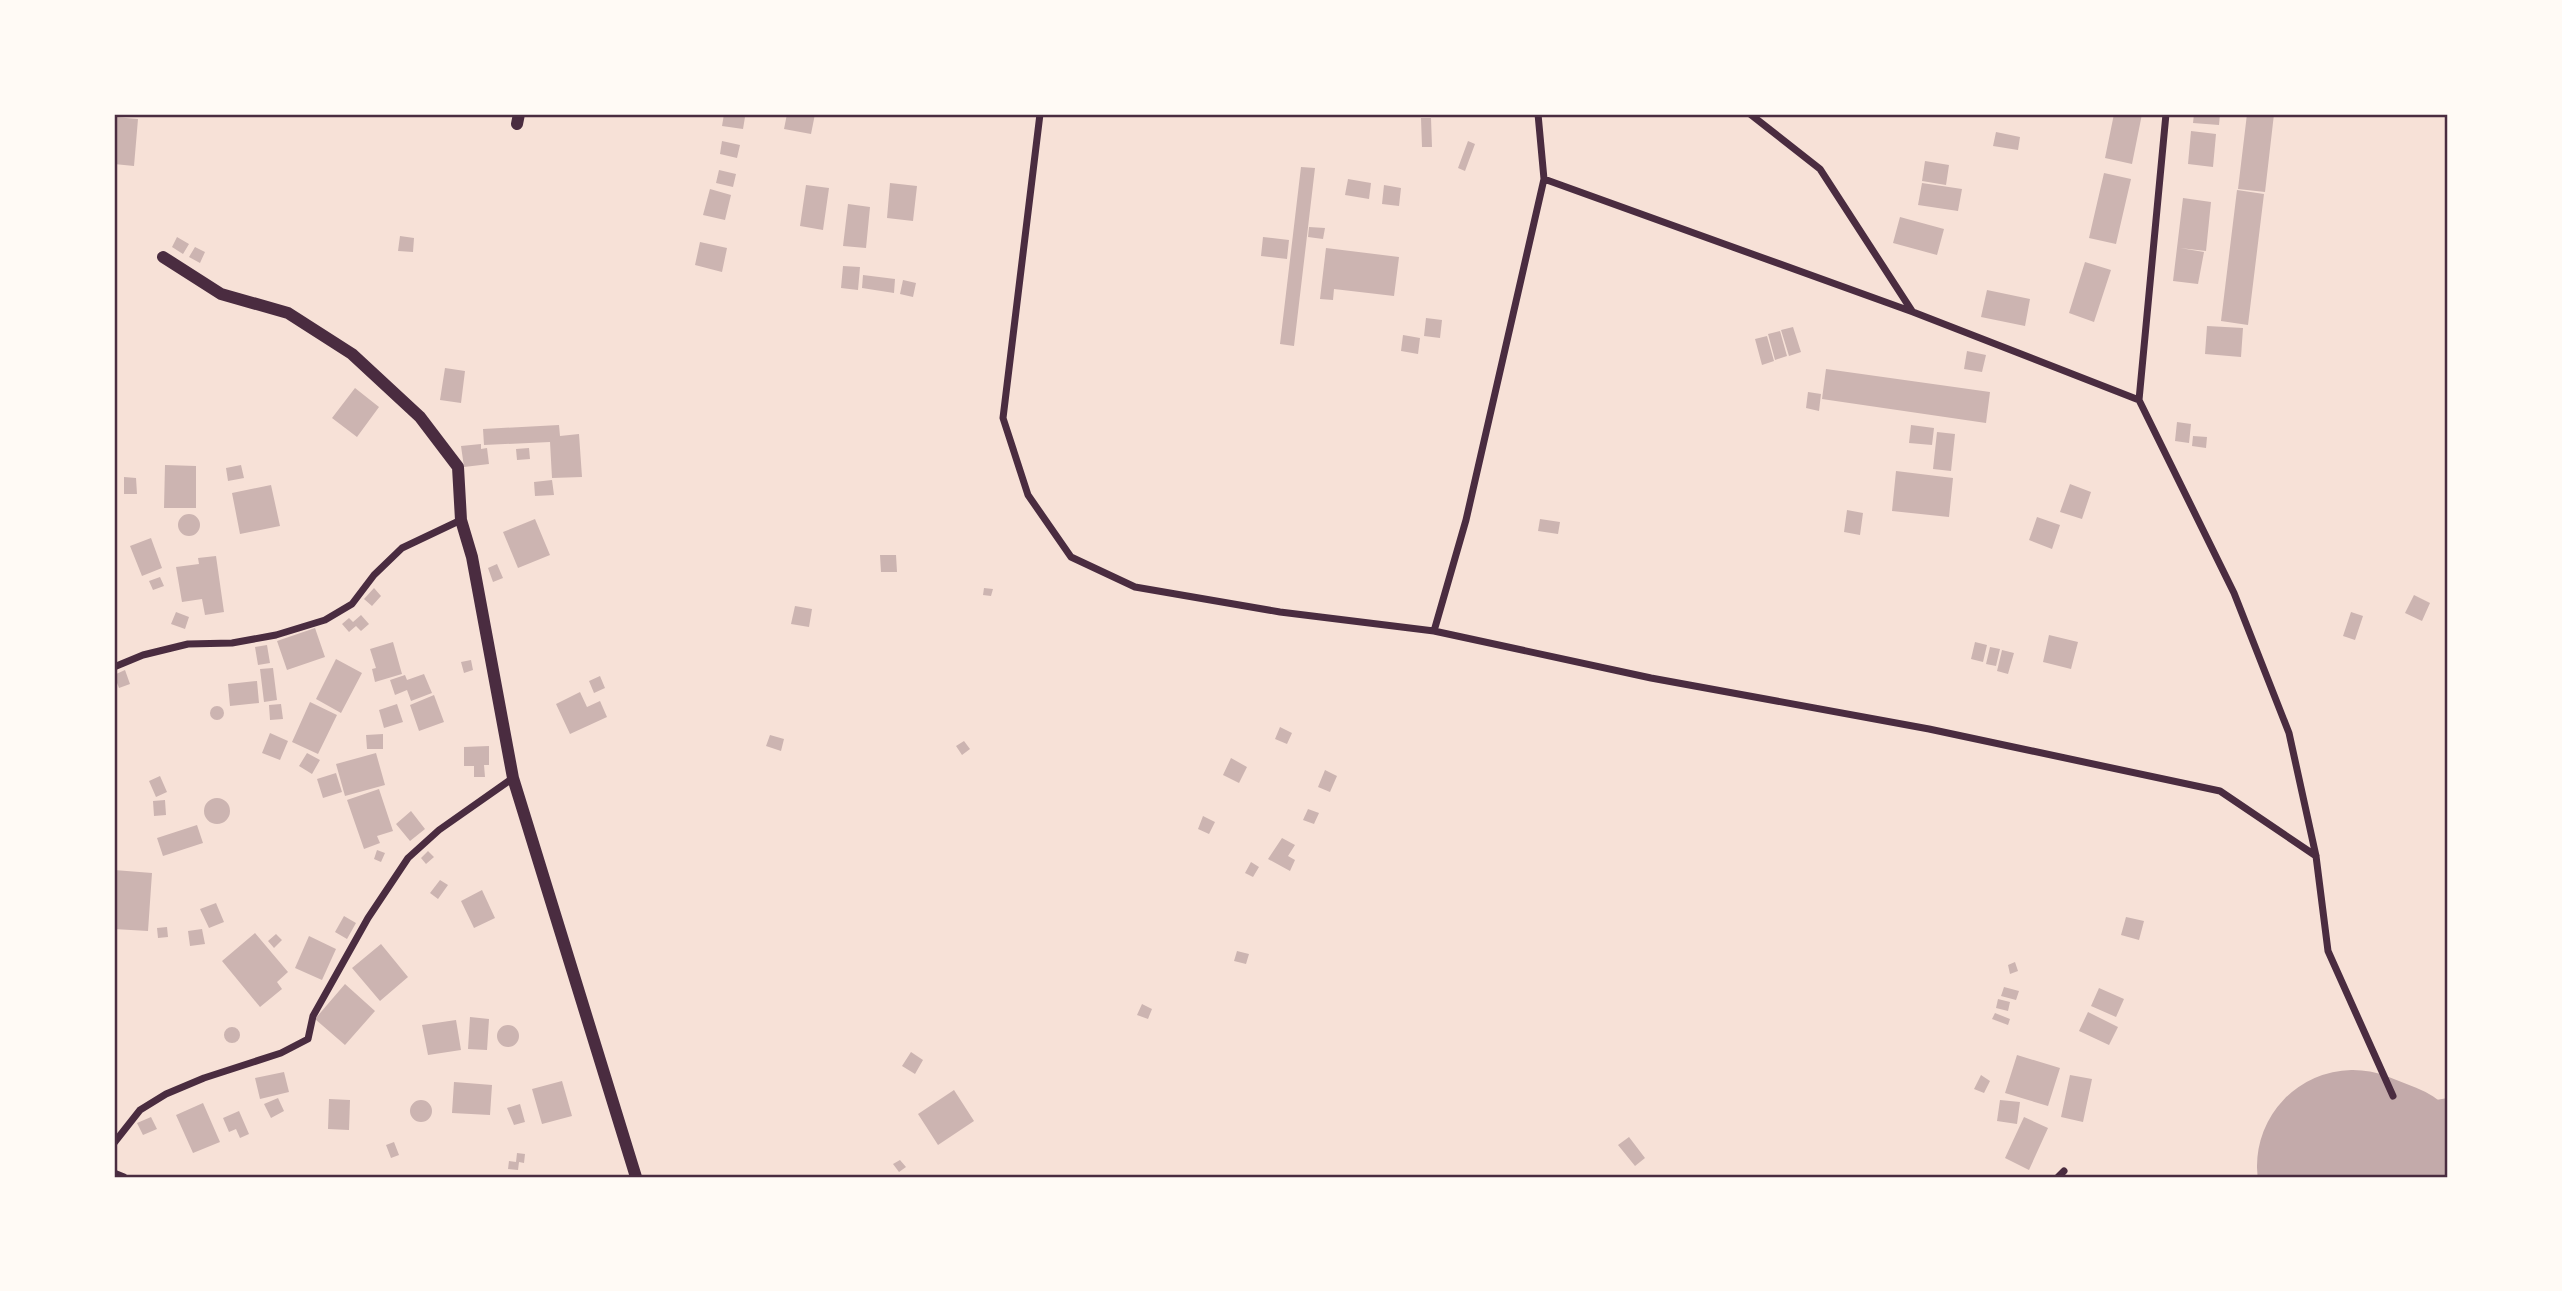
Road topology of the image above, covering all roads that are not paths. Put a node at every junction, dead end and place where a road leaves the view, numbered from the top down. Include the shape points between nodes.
1 (1040, 114) edge
2 (1538, 114) edge
3 (1750, 114) edge
4 (2166, 114) edge
5 (1544, 179) junction
6 (163, 257) dead end
7 (1913, 312) junction
8 (2138, 400) junction
9 (461, 520) junction
10 (1434, 631) junction
11 (114, 667) edge
12 (513, 778) junction
13 (2316, 856) junction
14 (2393, 1096) dead end
15 (114, 1143) edge
16 (114, 1173) edge
17 (124, 1177) edge
18 (636, 1177) edge

1 - 10 street via 1003,418 1028,495 1070,557 1135,587 1280,612
2 - 5 street
3 - 7 street via 1820,169
4 - 8 street
5 - 7 street
5 - 10 street via 1466,520
6 - 9 street via 221,294 288,313 352,354 420,417 458,467
7 - 8 street
8 - 13 street via 2234,593 2284,720
9 - 11 street via 402,548 352,604 325,620 232,643 188,644
9 - 12 street
10 - 13 street via 2220,791
12 - 15 street via 408,858 313,1016 308,1039 166,1094 140,1110
12 - 18 street
13 - 14 street via 2328,951
16 - 17 street

